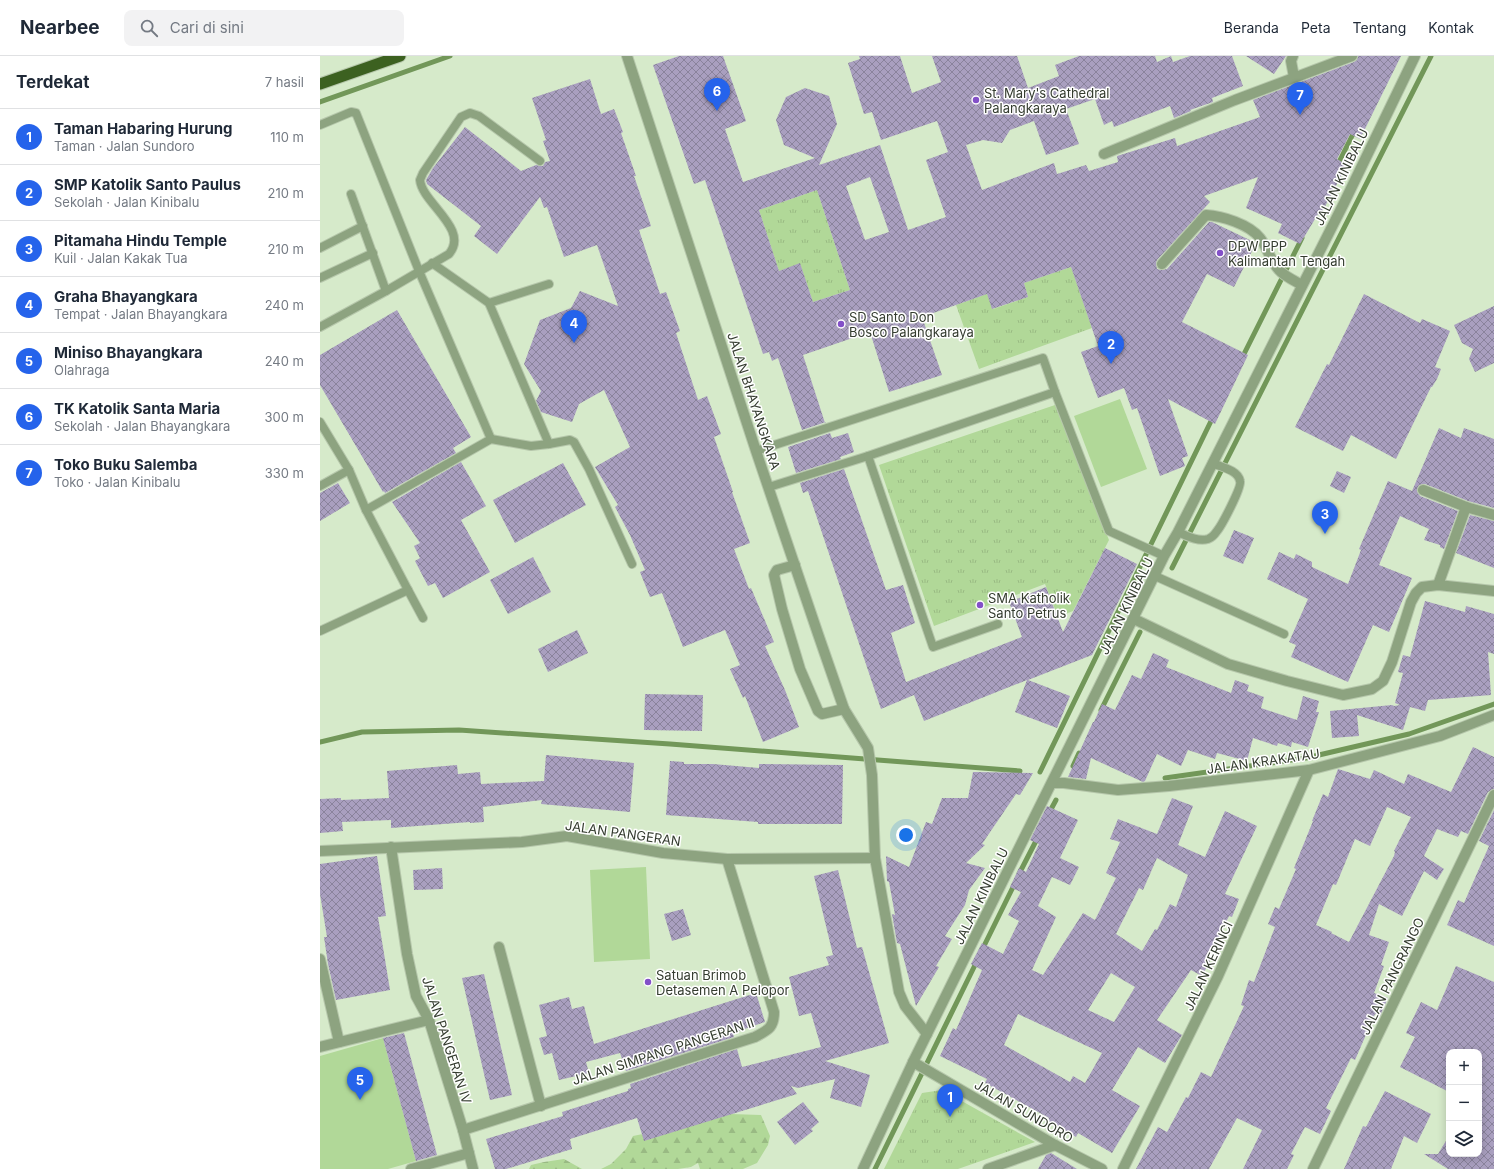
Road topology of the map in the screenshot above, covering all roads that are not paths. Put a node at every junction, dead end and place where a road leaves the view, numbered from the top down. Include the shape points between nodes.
1 (400, 56) edge
2 (627, 56) edge
3 (1293, 56) edge
4 (1352, 56) edge
5 (1415, 56) edge
6 (1294, 77) junction
7 (320, 84) edge
8 (320, 125) edge
9 (1104, 154) dead end
10 (540, 161) dead end
11 (351, 194) dead end
12 (363, 226) junction
13 (320, 248) edge
14 (373, 253) junction
15 (432, 263) junction
16 (1162, 264) dead end
17 (419, 271) junction
18 (320, 278) edge
19 (549, 284) dead end
20 (1302, 285) junction
21 (386, 291) junction
22 (489, 303) junction
23 (320, 327) edge
24 (1055, 392) junction
25 (320, 422) edge
26 (491, 439) junction
27 (549, 444) junction
28 (756, 451) junction
29 (868, 456) junction
30 (1212, 463) junction
31 (349, 470) junction
32 (320, 486) edge
33 (769, 487) junction
34 (1423, 490) dead end
35 (1466, 507) junction
36 (366, 510) junction
37 (1494, 515) edge
38 (1178, 532) junction
39 (1164, 556) junction
40 (632, 564) dead end
41 (795, 565) junction
42 (1155, 576) junction
43 (1438, 585) junction
44 (408, 590) junction
45 (1494, 591) edge
46 (423, 618) dead end
47 (1134, 619) junction
48 (998, 624) dead end
49 (320, 631) edge
50 (1284, 634) dead end
51 (844, 709) junction
52 (1494, 715) edge
53 (1309, 770) junction
54 (1052, 783) junction
55 (1494, 794) edge
56 (391, 847) junction
57 (320, 851) edge
58 (875, 858) junction
59 (726, 859) junction
60 (499, 947) dead end
61 (320, 959) edge
62 (429, 1020) junction
63 (927, 1034) junction
64 (339, 1042) junction
65 (320, 1047) edge
66 (913, 1062) junction
67 (541, 1106) junction
68 (463, 1130) junction
69 (1055, 1145) junction
70 (469, 1153) junction
71 (411, 1169) edge
72 (473, 1169) edge
73 (863, 1169) edge
74 (988, 1169) edge
75 (1102, 1169) edge
76 (1123, 1169) edge
77 (1313, 1169) edge

1 - 7 highway
2 - 28 street, JALAN BHAYANGKARA
3 - 6 street
4 - 6 street
5 - 20 street, JALAN KINIBALU
6 - 9 street
8 - 17 lane via 352,112 356,113
10 - 15 lane via 479,116 470,113 461,117 420,180 423,190 454,236 449,254
11 - 12 lane
12 - 13 lane
12 - 14 lane
14 - 18 lane
14 - 21 lane
15 - 17 lane
15 - 22 lane
16 - 20 street via 1206,215 1216,216 1250,229 1260,237 1280,272
17 - 21 lane
17 - 26 lane
19 - 22 lane
20 - 30 street, JALAN KINIBALU
21 - 23 lane
22 - 27 lane
24 - 28 lane via 1043,358
24 - 29 lane
24 - 39 lane via 1109,531
25 - 31 lane
26 - 27 lane via 531,446
26 - 36 lane
27 - 40 lane via 570,440 574,442
28 - 33 street, JALAN BHAYANGKARA
29 - 33 lane
29 - 48 lane via 933,647
30 - 38 street, JALAN KINIBALU
30 - 38 lane via 1236,474 1240,481 1239,489 1217,531 1210,538 1196,539
31 - 32 lane
31 - 36 lane
33 - 41 street, JALAN BHAYANGKARA
34 - 35 street
35 - 37 street
35 - 43 street
36 - 44 lane
38 - 39 street, JALAN KINIBALU
39 - 42 street, JALAN KINIBALU
41 - 51 street, JALAN BHAYANGKARA
41 - 51 street via 777,570 774,575 800,669 818,711 822,714
42 - 47 street, JALAN KINIBALU
42 - 50 lane
43 - 45 street
43 - 47 street via 1422,587 1416,593 1383,681 1372,689 1343,695 1286,682 1228,664
44 - 46 lane
44 - 49 lane
47 - 54 street, JALAN KINIBALU
51 - 58 street, JALAN BHAYANGKARA via 868,748 872,775
52 - 53 street, JALAN KRAKATAU via 1440,736
53 - 54 street, JALAN KRAKATAU via 1118,790
53 - 76 street, JALAN KERINCI via 1218,976
54 - 63 street, JALAN KINIBALU
55 - 77 street, JALAN PANGRANGO
56 - 57 street, JALAN PANGERAN
56 - 59 street, JALAN PANGERAN via 522,842 567,836 663,853
56 - 62 street, JALAN PANGERAN IV via 416,996
58 - 59 street, JALAN PANGERAN
58 - 63 street via 899,992 905,1006
59 - 67 street, JALAN SIMPANG PANGERAN II via 774,1012 774,1021 770,1028 755,1037
60 - 67 street
61 - 64 street
62 - 64 street
62 - 68 street, JALAN PANGERAN IV
63 - 66 street, JALAN KINIBALU
64 - 65 street
66 - 69 street, JALAN SUNDORO
66 - 73 street, JALAN KINIBALU
67 - 68 street, JALAN SIMPANG PANGERAN II
68 - 70 street, JALAN PANGERAN IV
69 - 74 street
69 - 75 street, JALAN SUNDORO
70 - 71 street
70 - 72 street, JALAN PANGERAN IV

